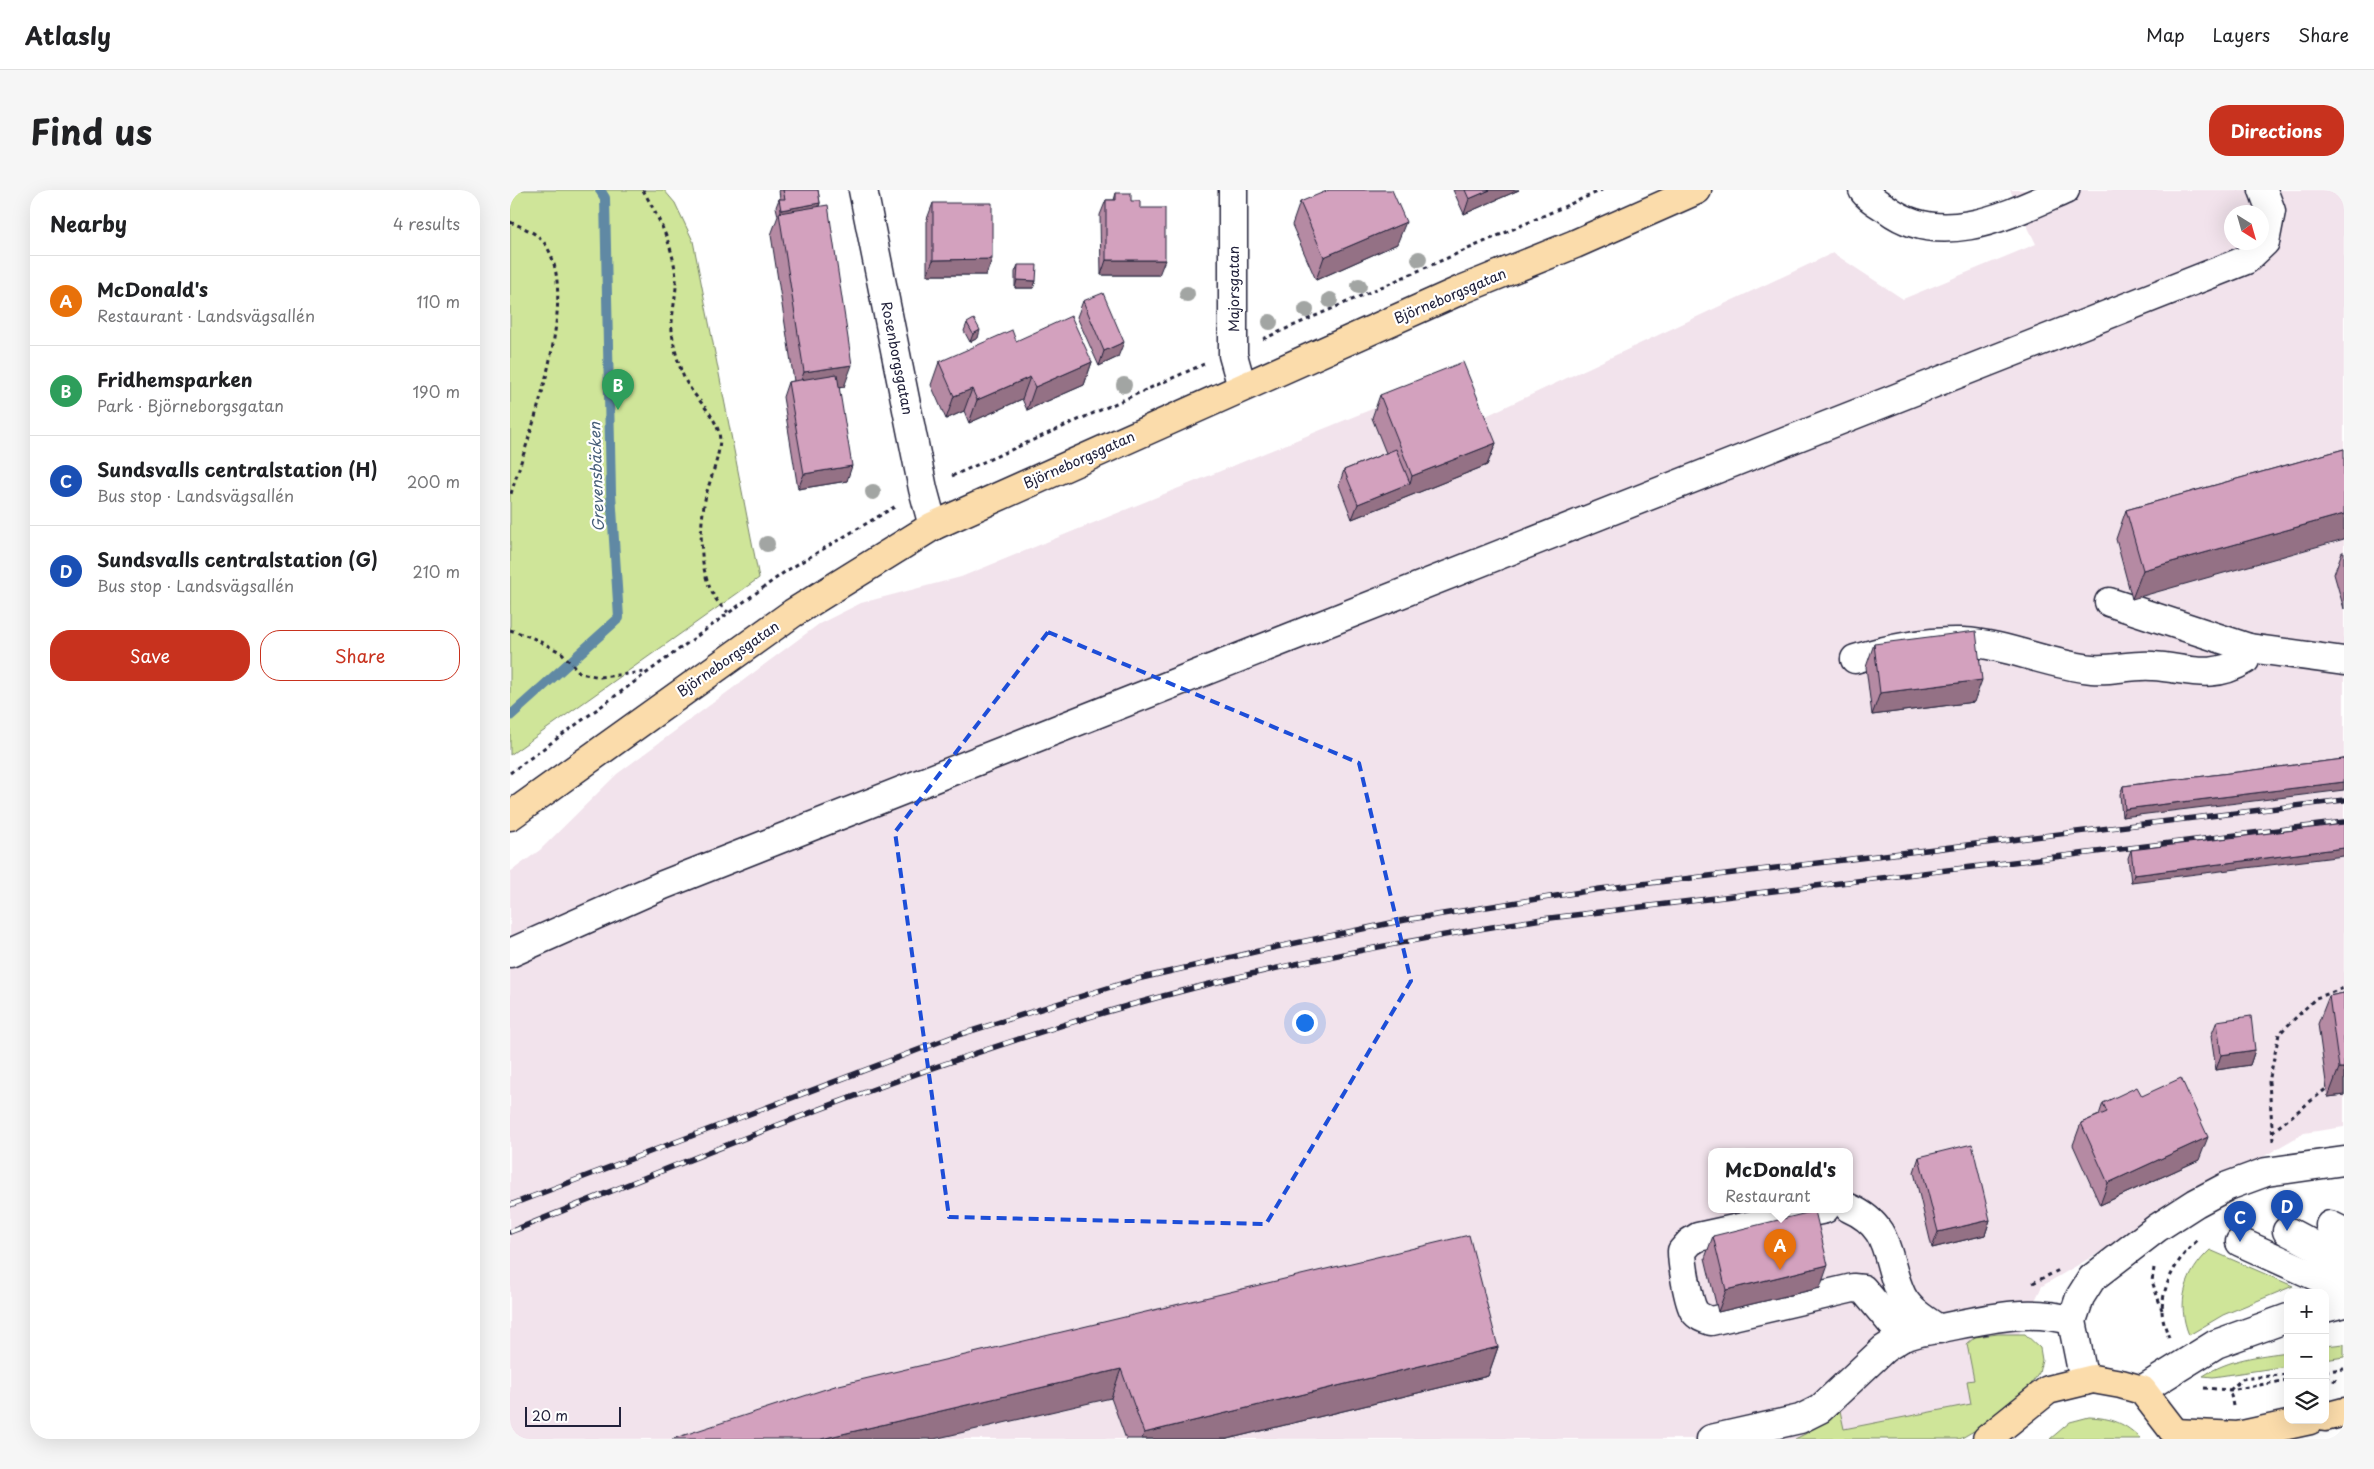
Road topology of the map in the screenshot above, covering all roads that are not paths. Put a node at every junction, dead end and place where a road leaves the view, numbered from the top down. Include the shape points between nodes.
1 (863, 190) edge
2 (1233, 190) edge
3 (1696, 190) edge
4 (1863, 190) edge
5 (2065, 190) edge
6 (2263, 190) edge
7 (1242, 387) junction
8 (934, 526) junction
9 (2109, 602) dead end
10 (2250, 648) junction
11 (1854, 659) dead end
12 (2344, 661) edge
13 (510, 816) edge
14 (510, 953) edge
15 (2344, 1161) edge
16 (1853, 1210) edge
17 (1807, 1213) edge
18 (2287, 1231) dead end
19 (2240, 1242) dead end
20 (2344, 1261) edge
21 (2344, 1289) edge
22 (2344, 1303) edge
23 (2329, 1307) edge
24 (2284, 1319) edge
25 (2072, 1321) junction
26 (1939, 1329) junction
27 (1903, 1337) junction
28 (2084, 1381) junction
29 (2048, 1390) junction
30 (2142, 1390) junction
31 (2344, 1412) edge
32 (2329, 1416) edge
33 (2292, 1424) edge
34 (2176, 1436) edge
35 (1711, 1439) edge
36 (1987, 1439) edge
37 (2007, 1439) edge

1 - 8 street, Rosenborgsgatan via 921,480
2 - 7 street, Majorsgatan via 1233,355
3 - 7 main road, Björneborgsgatan
4 - 5 street via 1896,216 1931,228 1974,225
6 - 14 street via 2271,211 2265,242 2246,260 663,885
7 - 8 main road, Björneborgsgatan
8 - 13 main road, Björneborgsgatan via 793,613
9 - 10 street
10 - 11 street via 2245,660 2230,668 2191,673 2152,666 2094,670 1963,642 1888,649
10 - 12 street
15 - 25 street via 2266,1172 2228,1186 2196,1203 2157,1228 2092,1278 2080,1297
16 - 26 street via 1880,1230 1903,1297 1914,1312
17 - 27 street via 1698,1237 1690,1242 1682,1251 1682,1262 1694,1311 1711,1321 1853,1288 1863,1289
18 - 20 street
19 - 21 street
22 - 23 street
24 - 30 street via 2216,1344
25 - 26 street via 2054,1315 2028,1314
25 - 28 street
26 - 27 street
27 - 35 street via 1884,1349 1820,1409 1800,1419
28 - 29 main road
28 - 30 main road via 2093,1379
29 - 36 main road
29 - 37 main road
30 - 34 main road
31 - 32 main road
33 - 34 main road via 2238,1436

